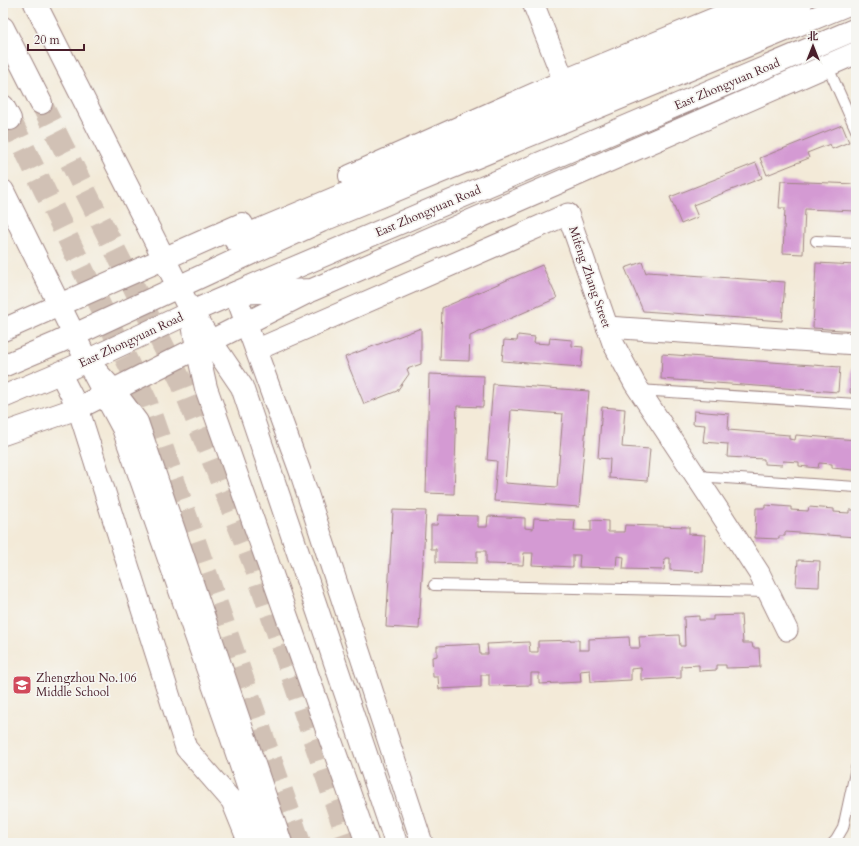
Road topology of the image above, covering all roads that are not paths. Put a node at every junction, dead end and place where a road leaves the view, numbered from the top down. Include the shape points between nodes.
1 (35, 3) edge
2 (533, 3) edge
3 (753, 3) edge
4 (802, 3) edge
5 (851, 3) edge
6 (3, 28) edge
7 (856, 29) edge
8 (856, 53) edge
9 (827, 65) junction
10 (564, 81) junction
11 (41, 103) tunnel mouth
12 (856, 130) edge
13 (3, 191) edge
14 (238, 232) junction
15 (816, 241) dead end
16 (856, 243) edge
17 (164, 258) junction
18 (224, 266) junction
19 (178, 287) junction
20 (312, 290) junction
21 (235, 293) junction
22 (59, 305) junction
23 (191, 312) junction
24 (246, 323) junction
25 (608, 327) junction
26 (3, 330) edge
27 (74, 335) junction
28 (204, 344) junction
29 (856, 344) edge
30 (256, 350) junction
31 (87, 360) junction
32 (3, 366) edge
33 (60, 373) junction
34 (639, 390) junction
35 (109, 392) junction
36 (3, 397) edge
37 (856, 404) edge
38 (78, 408) junction
39 (3, 434) edge
40 (696, 476) junction
41 (856, 487) edge
42 (434, 585) dead end
43 (768, 592) junction
44 (787, 630) dead end
45 (856, 768) edge
46 (249, 843) edge
47 (267, 843) edge
48 (281, 843) edge
49 (367, 843) edge
50 (396, 843) edge
51 (422, 843) edge
52 (833, 843) edge

1 - 17 main road
2 - 10 street
3 - 10 main road
4 - 14 main road
5 - 18 main road via 328,218
6 - 11 main road
7 - 21 main road, East Zhongyuan Road
8 - 9 main road
9 - 12 lane
9 - 20 main road
10 - 14 main road
13 - 22 main road
14 - 17 main road
14 - 18 main road
15 - 16 lane
17 - 19 main road
17 - 22 main road
18 - 19 main road
19 - 23 main road
19 - 27 main road
20 - 21 main road
20 - 24 main road
21 - 23 main road, East Zhongyuan Road
21 - 24 street
22 - 26 main road
22 - 27 main road
23 - 28 main road
23 - 31 main road, East Zhongyuan Road
24 - 28 main road
24 - 30 street
25 - 29 street
25 - 30 street, Mifeng Zhang Street via 568,214
25 - 34 street, Mifeng Zhang Street via 613,343
27 - 31 main road
27 - 32 main road
28 - 35 main road
28 - 49 main road via 206,388
28 - 50 main road via 242,387
30 - 51 street via 301,474
31 - 33 main road, East Zhongyuan Road
31 - 35 main road
33 - 36 main road, East Zhongyuan Road
33 - 38 street
34 - 37 lane
34 - 40 street, Mifeng Zhang Street
35 - 38 main road
35 - 47 main road via 124,428
35 - 48 main road via 137,422
38 - 39 main road
38 - 46 street via 186,748 232,801
40 - 41 lane
40 - 43 street, Mifeng Zhang Street
42 - 43 lane
43 - 44 street, Mifeng Zhang Street
45 - 52 lane via 843,828

